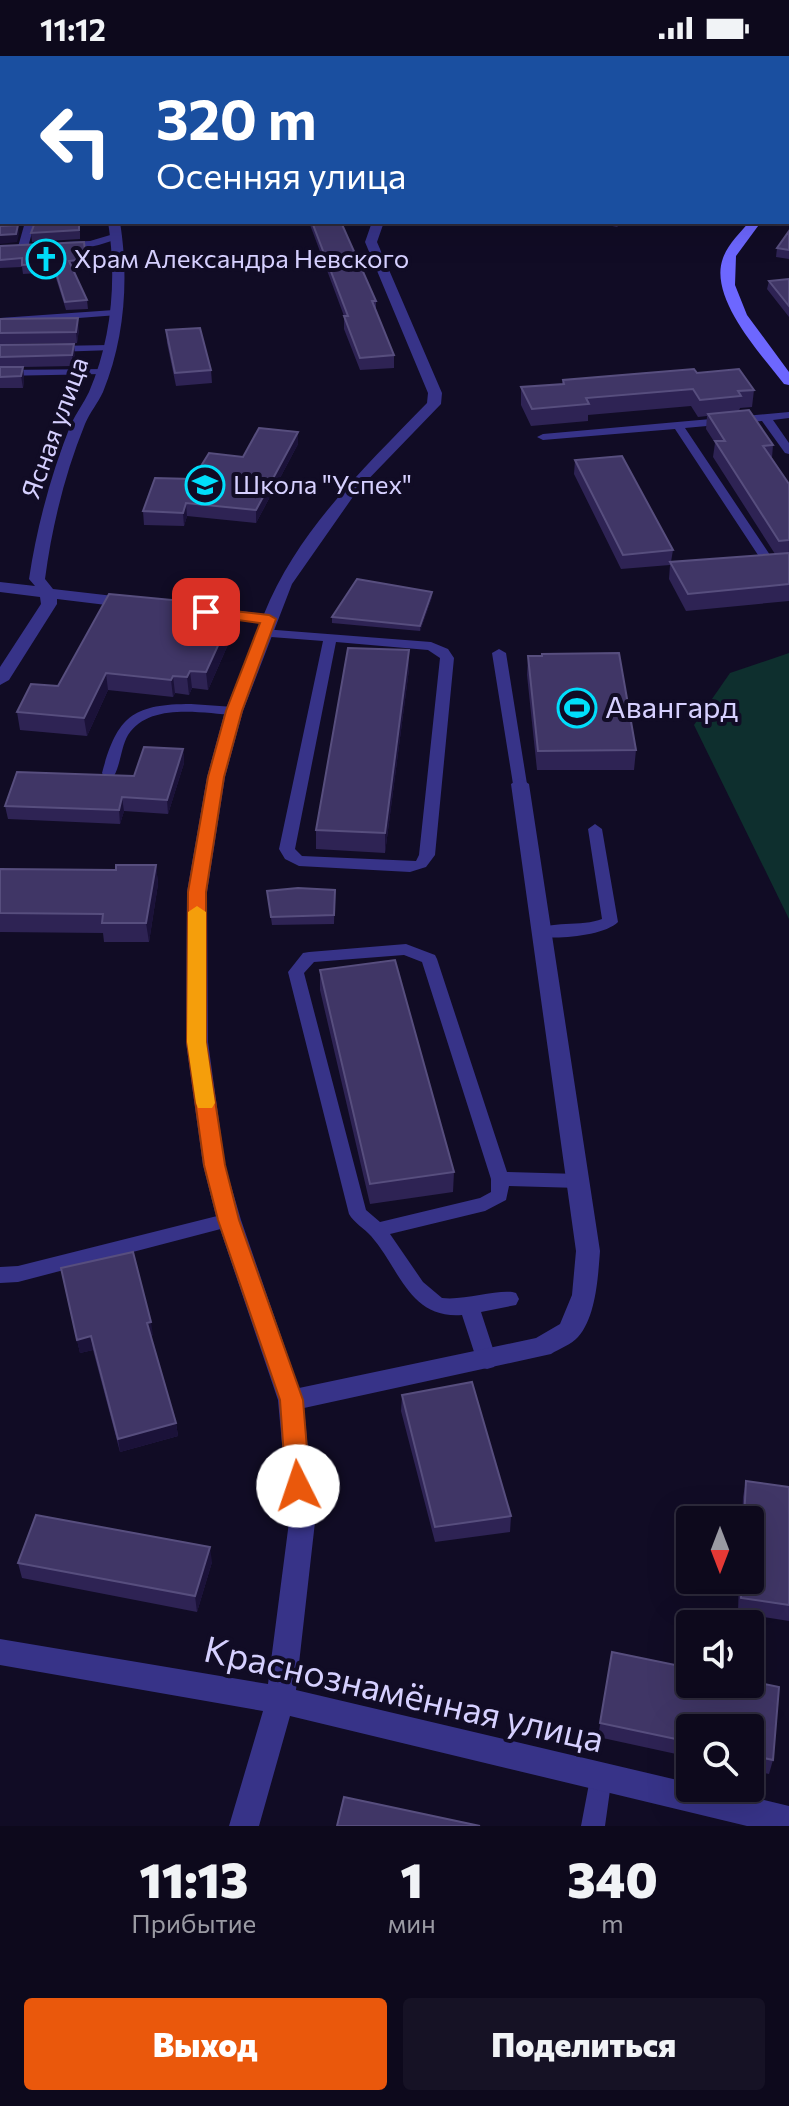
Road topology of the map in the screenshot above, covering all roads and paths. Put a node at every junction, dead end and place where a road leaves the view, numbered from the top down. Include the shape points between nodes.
1 (29, 224) edge
2 (377, 224) edge
3 (753, 224) edge
4 (116, 229) edge
5 (50, 246) edge
6 (37, 247) edge
7 (114, 313) junction
8 (77, 315) junction
9 (0, 321) edge
10 (0, 328) edge
11 (109, 348) junction
12 (47, 349) edge
13 (103, 371) junction
14 (0, 373) edge
15 (789, 381) edge
16 (789, 415) edge
17 (765, 417) junction
18 (678, 425) junction
19 (543, 437) dead end
20 (789, 451) edge
21 (764, 562) edge
22 (0, 587) edge
23 (48, 593) junction
24 (143, 604) edge
25 (190, 610) edge
26 (266, 626) junction
27 (330, 638) junction
28 (499, 653) dead end
29 (0, 680) edge
30 (234, 711) junction
31 (109, 773) edge
32 (520, 784) joint
33 (595, 829) dead end
34 (542, 932) junction
35 (500, 1179) junction
36 (579, 1181) junction
37 (229, 1220) junction
38 (377, 1230) junction
39 (0, 1275) edge
40 (509, 1299) dead end
41 (470, 1308) junction
42 (487, 1361) junction
43 (291, 1400) junction
44 (0, 1652) edge
45 (280, 1700) junction
46 (600, 1776) junction
47 (789, 1821) edge
48 (244, 1826) edge
49 (593, 1826) edge

1 - 6 lane via 17,248
2 - 26 street via 371,242 435,393 434,404 352,488 284,584
3 - 15 main road via 727,268 735,305
4 - 5 lane via 91,244
4 - 7 street, Ясная улица via 119,289
7 - 8 lane
7 - 11 street, Ясная улица
8 - 9 lane
8 - 10 lane via 69,325
11 - 12 lane
11 - 13 street, Ясная улица
13 - 14 lane
13 - 23 street, Ясная улица via 79,421 41,538 37,579
16 - 17 lane
17 - 18 lane
17 - 20 lane
18 - 19 lane
18 - 21 lane
22 - 23 street
23 - 24 street
23 - 29 street via 43,615
25 - 26 street
26 - 27 lane
26 - 30 street
27 - 27 lane via 287,849 299,861 421,864 427,855 447,658 431,646
28 - 32 lane
30 - 31 lane via 156,711 125,729
30 - 37 street via 216,777 197,906 197,1042 214,1165
32 - 34 street
33 - 34 lane via 610,922 592,929
34 - 36 street
35 - 36 lane
35 - 38 lane via 500,1195 485,1204
35 - 38 lane via 429,959 406,949 309,957 296,972 358,1214
36 - 42 street via 588,1251 584,1295 569,1331 542,1347
37 - 39 lane
37 - 43 street
38 - 41 lane via 426,1301 445,1309
40 - 41 lane
41 - 42 lane
42 - 43 street
43 - 45 street via 302,1522
44 - 45 street, Краснознамённая улица
45 - 46 street, Краснознамённая улица
45 - 48 street
46 - 47 street, Краснознамённая улица
46 - 49 lane

